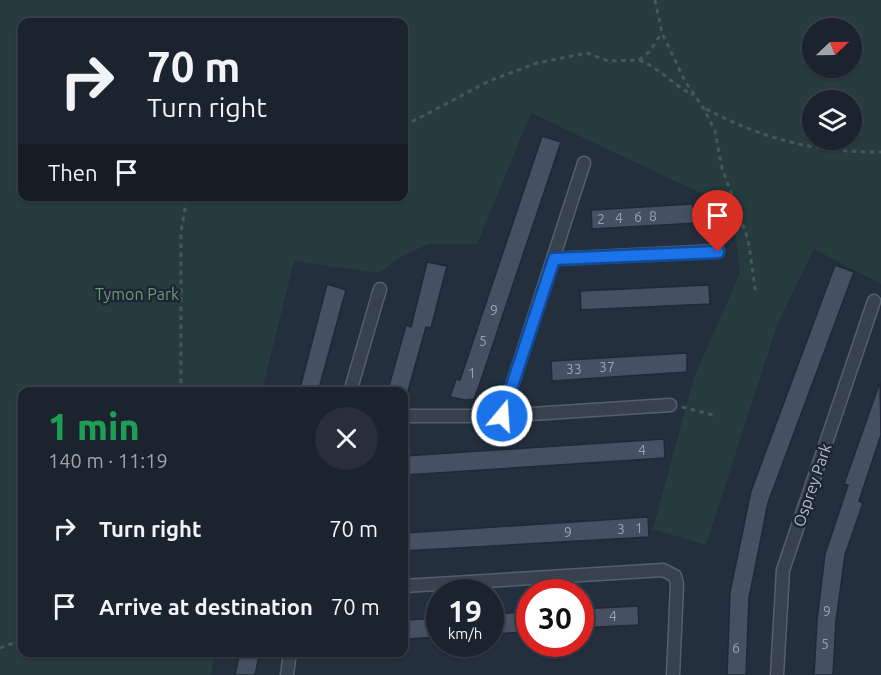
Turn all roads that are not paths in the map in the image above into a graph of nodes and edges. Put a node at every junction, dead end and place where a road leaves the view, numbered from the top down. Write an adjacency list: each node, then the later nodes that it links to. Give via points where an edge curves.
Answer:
1 (584, 163): 3 (street)
2 (718, 252): 3 (street)
3 (554, 259): 9 (street)
4 (380, 289): 6 (street)
5 (874, 301): 14 (street, Osprey Park, via 783,570)
6 (351, 387)
7 (676, 406): 9 (street)
8 (408, 416): 9 (street)
9 (502, 416)
10 (408, 586): 13 (street, via 663,570 675,576 677,584)
11 (289, 657): 12 (street)
12 (286, 675)
13 (673, 675)
14 (777, 675)

